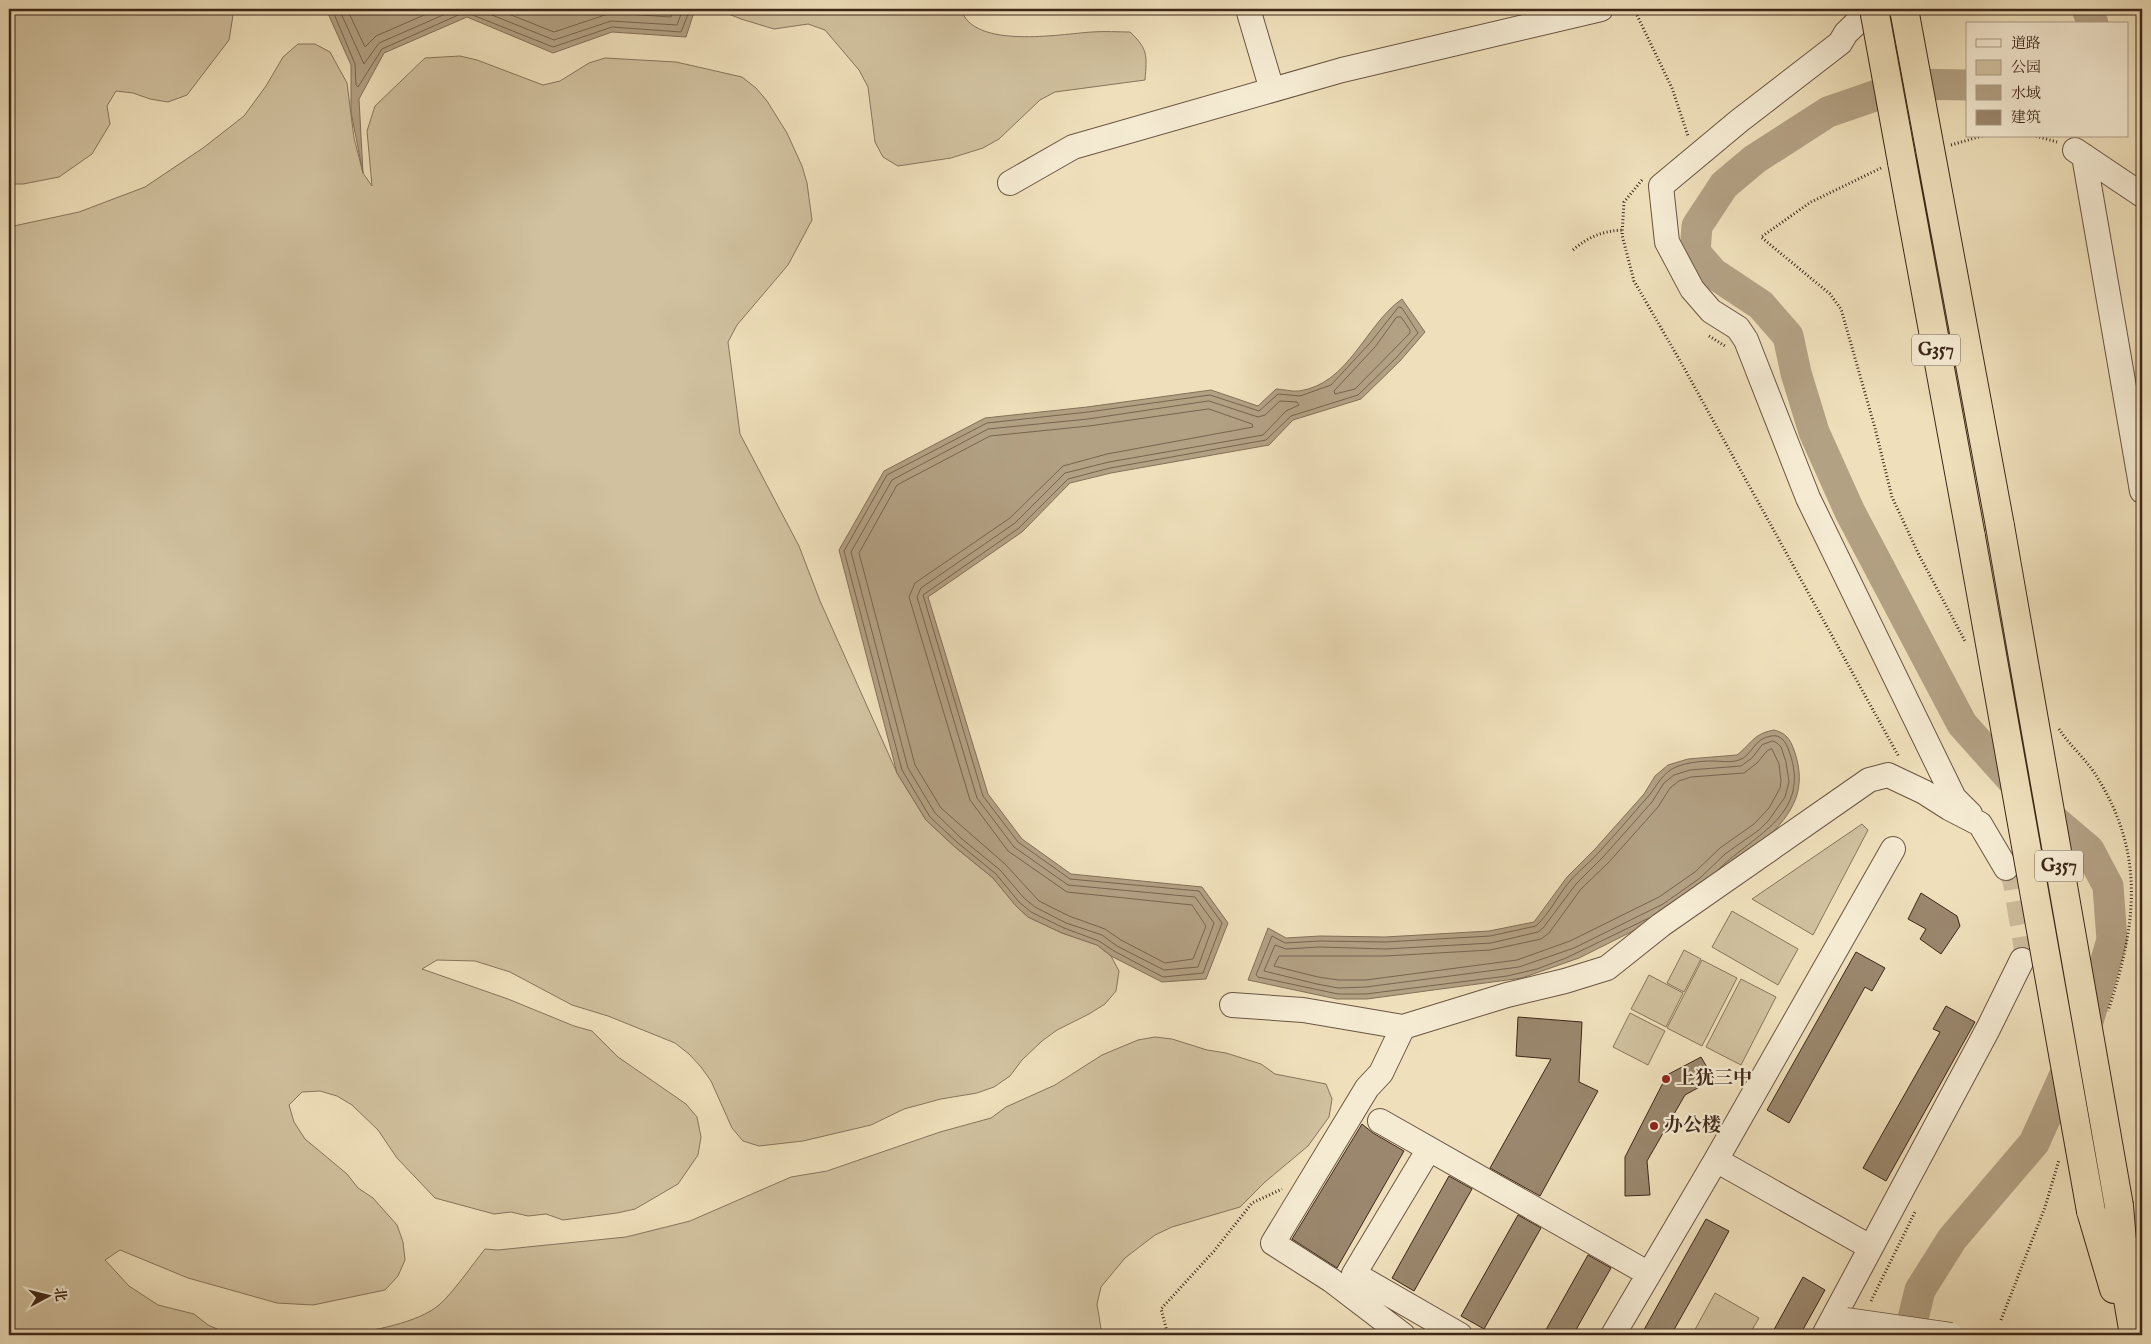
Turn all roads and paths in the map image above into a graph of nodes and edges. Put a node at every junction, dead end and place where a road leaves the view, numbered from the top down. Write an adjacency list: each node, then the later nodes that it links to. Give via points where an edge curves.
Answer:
1 (1248, 9): 9 (street)
2 (1601, 9): 9 (street, via 1342,70)
3 (1634, 9): 10 (path, via 1672,88)
4 (1850, 9): 8 (street)
5 (1874, 9): 13 (highway, G357, bridge)
6 (1881, 9): 8 (street, via 1868,12)
7 (1904, 9): 12 (highway, G357)
8 (1846, 33): 20 (street, via 1833,49 1661,186 1667,242 1692,289 1711,311 1738,328 1746,340 1813,507 1954,798)
9 (1272, 90): 14 (street, via 1073,147)
10 (1688, 136)
11 (1976, 138): 12 (path)
12 (1930, 152): 31 (highway, G357, bridge, via 2000,526 2119,1206)
13 (1894, 165): 17 (path, via 1811,202); 31 (highway, G357, bridge, via 1971,537 2091,1211)
14 (1010, 183)
15 (2142, 195): 19 (street, via 2079,153)
16 (1623, 230): 18 (path, via 1608,230 1586,239)
17 (1761, 237)
18 (1572, 250)
19 (2142, 491)
20 (1980, 824): 22 (street); 25 (street, via 1888,775 1869,780 1661,925 1607,968)
21 (1893, 849): 28 (street)
22 (2006, 868)
23 (2022, 960): 30 (street)
24 (1232, 1005): 25 (street, via 1303,1010)
25 (1403, 1028): 29 (street, via 1381,1073 1367,1088)
26 (1380, 1121): 27 (street)
27 (1429, 1149): 32 (street); 37 (street, via 1354,1274)
28 (1716, 1160): 30 (street); 32 (street)
29 (1315, 1175): 35 (path, via 1252,1203 1214,1251 1161,1308); 36 (street, via 1274,1243 1331,1280)
30 (1870, 1247): 34 (street)
31 (2123, 1252): 33 (highway, G357)
32 (1649, 1274): 38 (street)
33 (2126, 1323)
34 (1835, 1324): 39 (street, bridge)
35 (1168, 1335)
36 (1403, 1335)
37 (1460, 1335)
38 (1613, 1335)
39 (1951, 1335)

